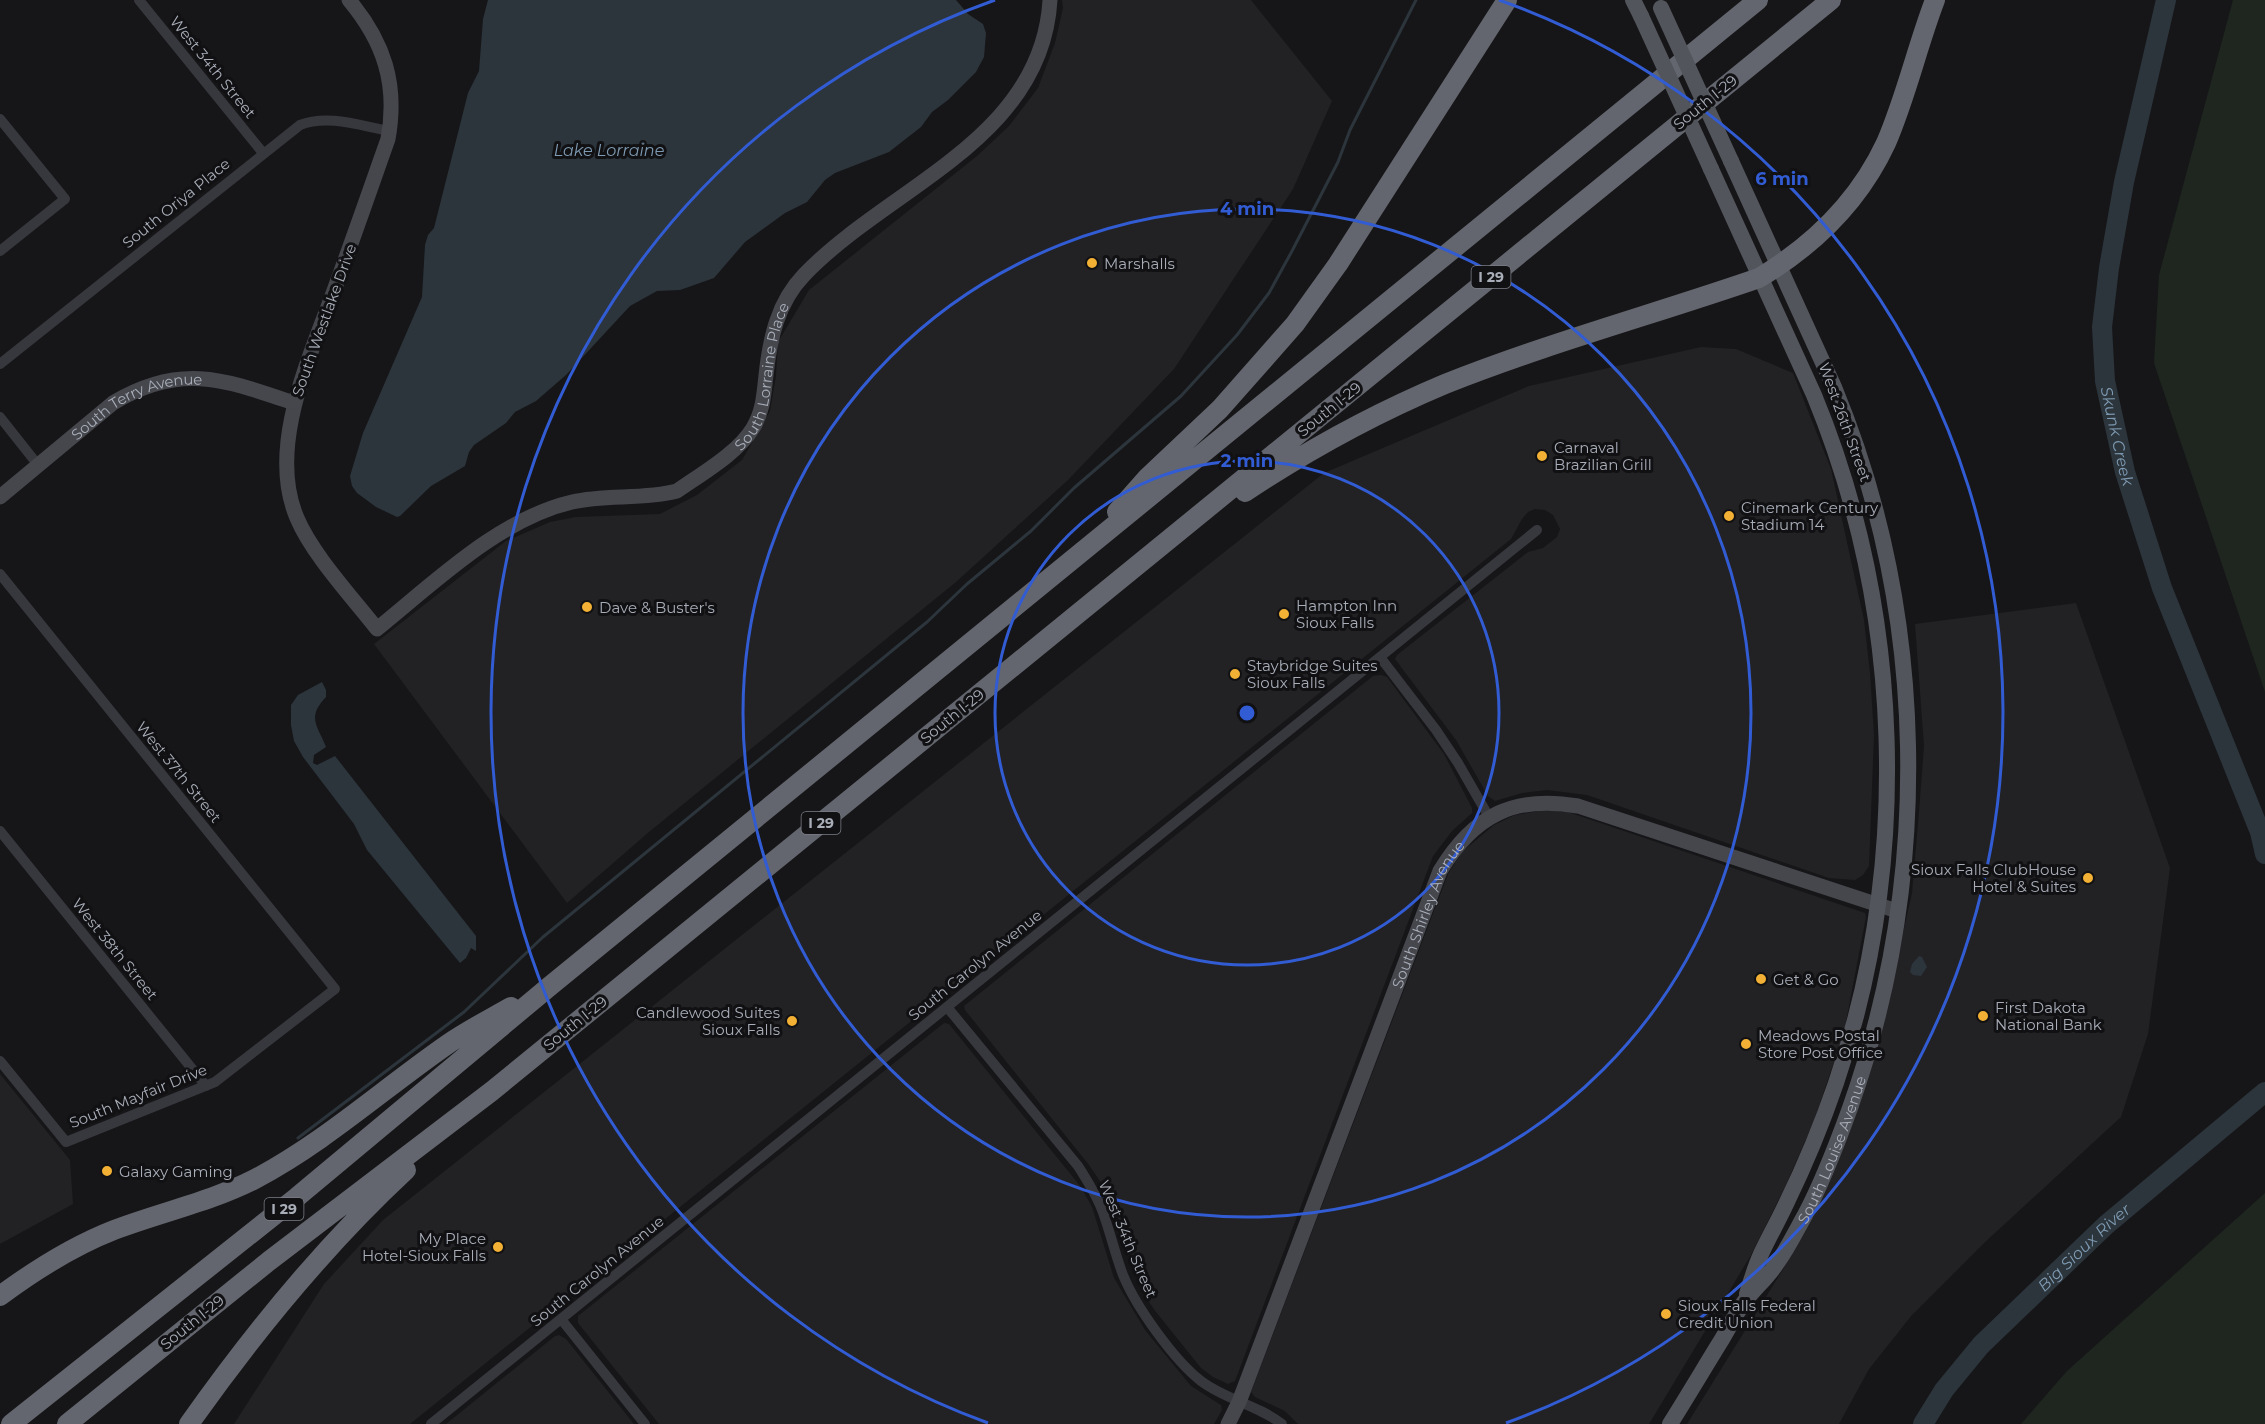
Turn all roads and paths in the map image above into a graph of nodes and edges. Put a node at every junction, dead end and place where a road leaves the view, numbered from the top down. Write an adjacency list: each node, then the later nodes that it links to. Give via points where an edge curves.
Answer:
1 (140, 0): 12 (street, West 34th Street)
2 (349, 0): 11 (street, South Westlake Drive, via 374,35 387,68 393,110)
3 (1050, 0): 25 (street, South Lorraine Place, via 1031,71 991,126 821,259 794,286 773,329 760,415 746,438 677,491 573,502 519,522 486,542)
4 (1507, 0): 22 (highway, via 1338,264 1295,324 1220,409 1135,490)
5 (1634, 0): 15 (main road, West 26th Street, bridge)
6 (1758, 0): 22 (highway, I 29)
7 (1831, 0): 23 (highway, South I-29 / I 29)
8 (1935, 0): 14 (highway, via 1886,143 1871,170 1834,220)
9 (1659, 4): 14 (main road, West 26th Street, bridge)
10 (0, 119): 13 (street, via 65,199)
11 (390, 131): 12 (street, South Oriya Place, via 313,120 290,131); 17 (street, South Westlake Drive)
12 (263, 153): 16 (street, South Oriya Place)
13 (0, 251)
14 (1779, 266): 15 (highway); 30 (main road, West 26th Street, via 1847,419 1868,482 1893,590 1904,671 1909,767)
15 (1760, 278): 23 (highway, via 1411,399 1295,460); 29 (main road, West 26th Street, via 1827,426 1847,488 1871,594 1882,673 1887,757)
16 (0, 364)
17 (294, 403): 19 (street, South Terry Avenue, via 230,382 204,378 172,380 113,403); 25 (street, South Westlake Drive, via 287,486 296,517 309,542)
18 (0, 417): 19 (street)
19 (38, 465): 20 (street, South Terry Avenue)
20 (0, 497)
21 (1537, 530): 26 (street, South Carolyn Avenue)
22 (1089, 547): 31 (highway, I 29)
23 (1151, 555): 36 (highway, South I-29 / I 29)
24 (0, 574): 32 (street, West 37th Street)
25 (377, 629)
26 (1380, 657): 27 (street, via 1436,730); 33 (street, South Carolyn Avenue)
27 (1489, 817): 29 (street, South Shirley Avenue, via 1524,804 1578,806); 40 (street, South Shirley Avenue, via 1451,853 1440,871)
28 (0, 831): 35 (street, West 38th Street)
29 (1878, 904): 30 (street, South Shirley Avenue); 38 (main road, South Louise Avenue, via 1857,1008 1836,1084 1798,1178 1760,1256)
30 (1898, 911): 38 (main road, South Louise Avenue, via 1872,1040 1841,1132 1806,1214 1777,1264)
31 (550, 986): 37 (highway, via 457,1038 336,1130 274,1168 230,1191 88,1242); 41 (highway, I 29, via 297,1197)
32 (335, 989): 35 (street, South Mayfair Drive)
33 (947, 1007): 39 (street, South Carolyn Avenue); 40 (street, West 34th Street, via 1078,1166 1102,1210 1122,1273 1150,1323 1190,1371)
34 (0, 1061): 35 (street, South Mayfair Drive, via 66,1142)
35 (206, 1086)
36 (492, 1091): 42 (highway, South I-29 / I 29, via 269,1261); 43 (highway, via 334,1240 279,1304)
37 (0, 1296)
38 (1744, 1302): 48 (main road, South Louise Avenue)
39 (561, 1319): 44 (street, South Carolyn Avenue); 45 (street)
40 (1239, 1402): 46 (street, South Shirley Avenue); 47 (street, West 34th Street)
41 (11, 1424)
42 (67, 1424)
43 (189, 1424)
44 (431, 1424)
45 (645, 1424)
46 (1228, 1424)
47 (1282, 1424)
48 (1670, 1424)

